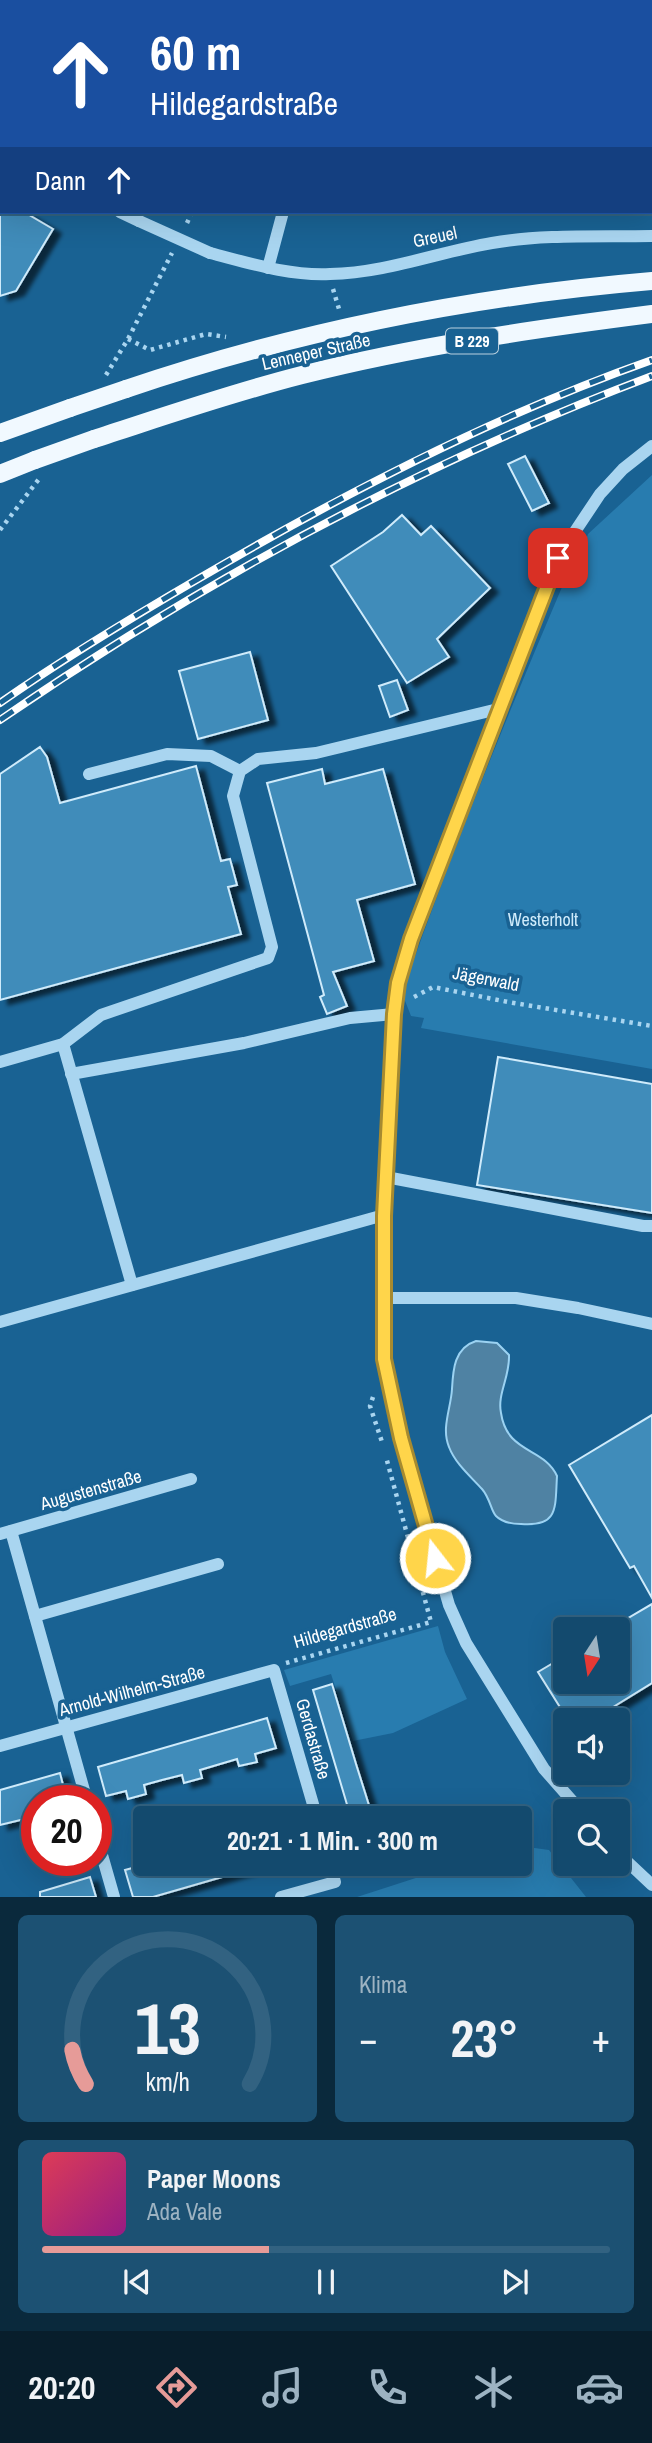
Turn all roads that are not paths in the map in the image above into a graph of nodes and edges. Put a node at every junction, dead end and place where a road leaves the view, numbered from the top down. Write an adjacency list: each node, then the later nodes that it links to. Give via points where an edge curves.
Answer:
1 (124, 214): 4 (street, Greuel, bridge, via 210,253)
2 (283, 214): 4 (street)
3 (652, 236): 4 (street, Greuel, via 492,243 352,273)
4 (268, 268)
5 (652, 281): 7 (main road, Lenneper Straße / B 229, bridge, via 523,294 377,320 226,357)
6 (652, 314): 9 (main road, Lenneper Straße / B 229, bridge, via 538,329 305,374 202,403)
7 (0, 433)
8 (652, 446): 10 (street, via 600,494 558,558)
9 (0, 474)
10 (498, 709): 11 (street, via 316,753 258,758); 13 (street, via 411,939)
11 (240, 771): 12 (street, via 211,756 167,754); 14 (street, via 233,796 272,947 268,958 101,1015)
12 (89, 774)
13 (395, 1010): 16 (street, via 244,1044); 17 (street)
14 (63, 1044): 15 (street); 16 (street)
15 (0, 1062)
16 (71, 1074): 20 (street)
17 (386, 1177): 18 (street); 19 (street)
18 (384, 1216): 20 (street); 21 (street)
19 (652, 1226)
20 (132, 1285): 22 (street)
21 (384, 1298): 23 (street, via 516,1298); 32 (street, via 384,1359 401,1438 449,1605 466,1643 544,1769)
22 (0, 1322)
23 (652, 1324)
24 (191, 1479): 25 (street, Augustenstraße)
25 (5, 1533): 27 (street)
26 (218, 1564): 27 (street)
27 (36, 1616): 29 (street)
28 (274, 1670): 29 (street, Arnold-Wilhelm-Straße); 33 (street, Gerdastraße)
29 (66, 1727): 30 (street, Arnold-Wilhelm-Straße); 31 (street)
30 (0, 1746)
31 (82, 1785)
32 (570, 1799)
33 (314, 1806)
34 (630, 1864): 37 (street)
35 (108, 1876): 38 (street)
36 (333, 1876): 39 (street, via 335,1882)
37 (652, 1885)
38 (114, 1897)
39 (281, 1897)

